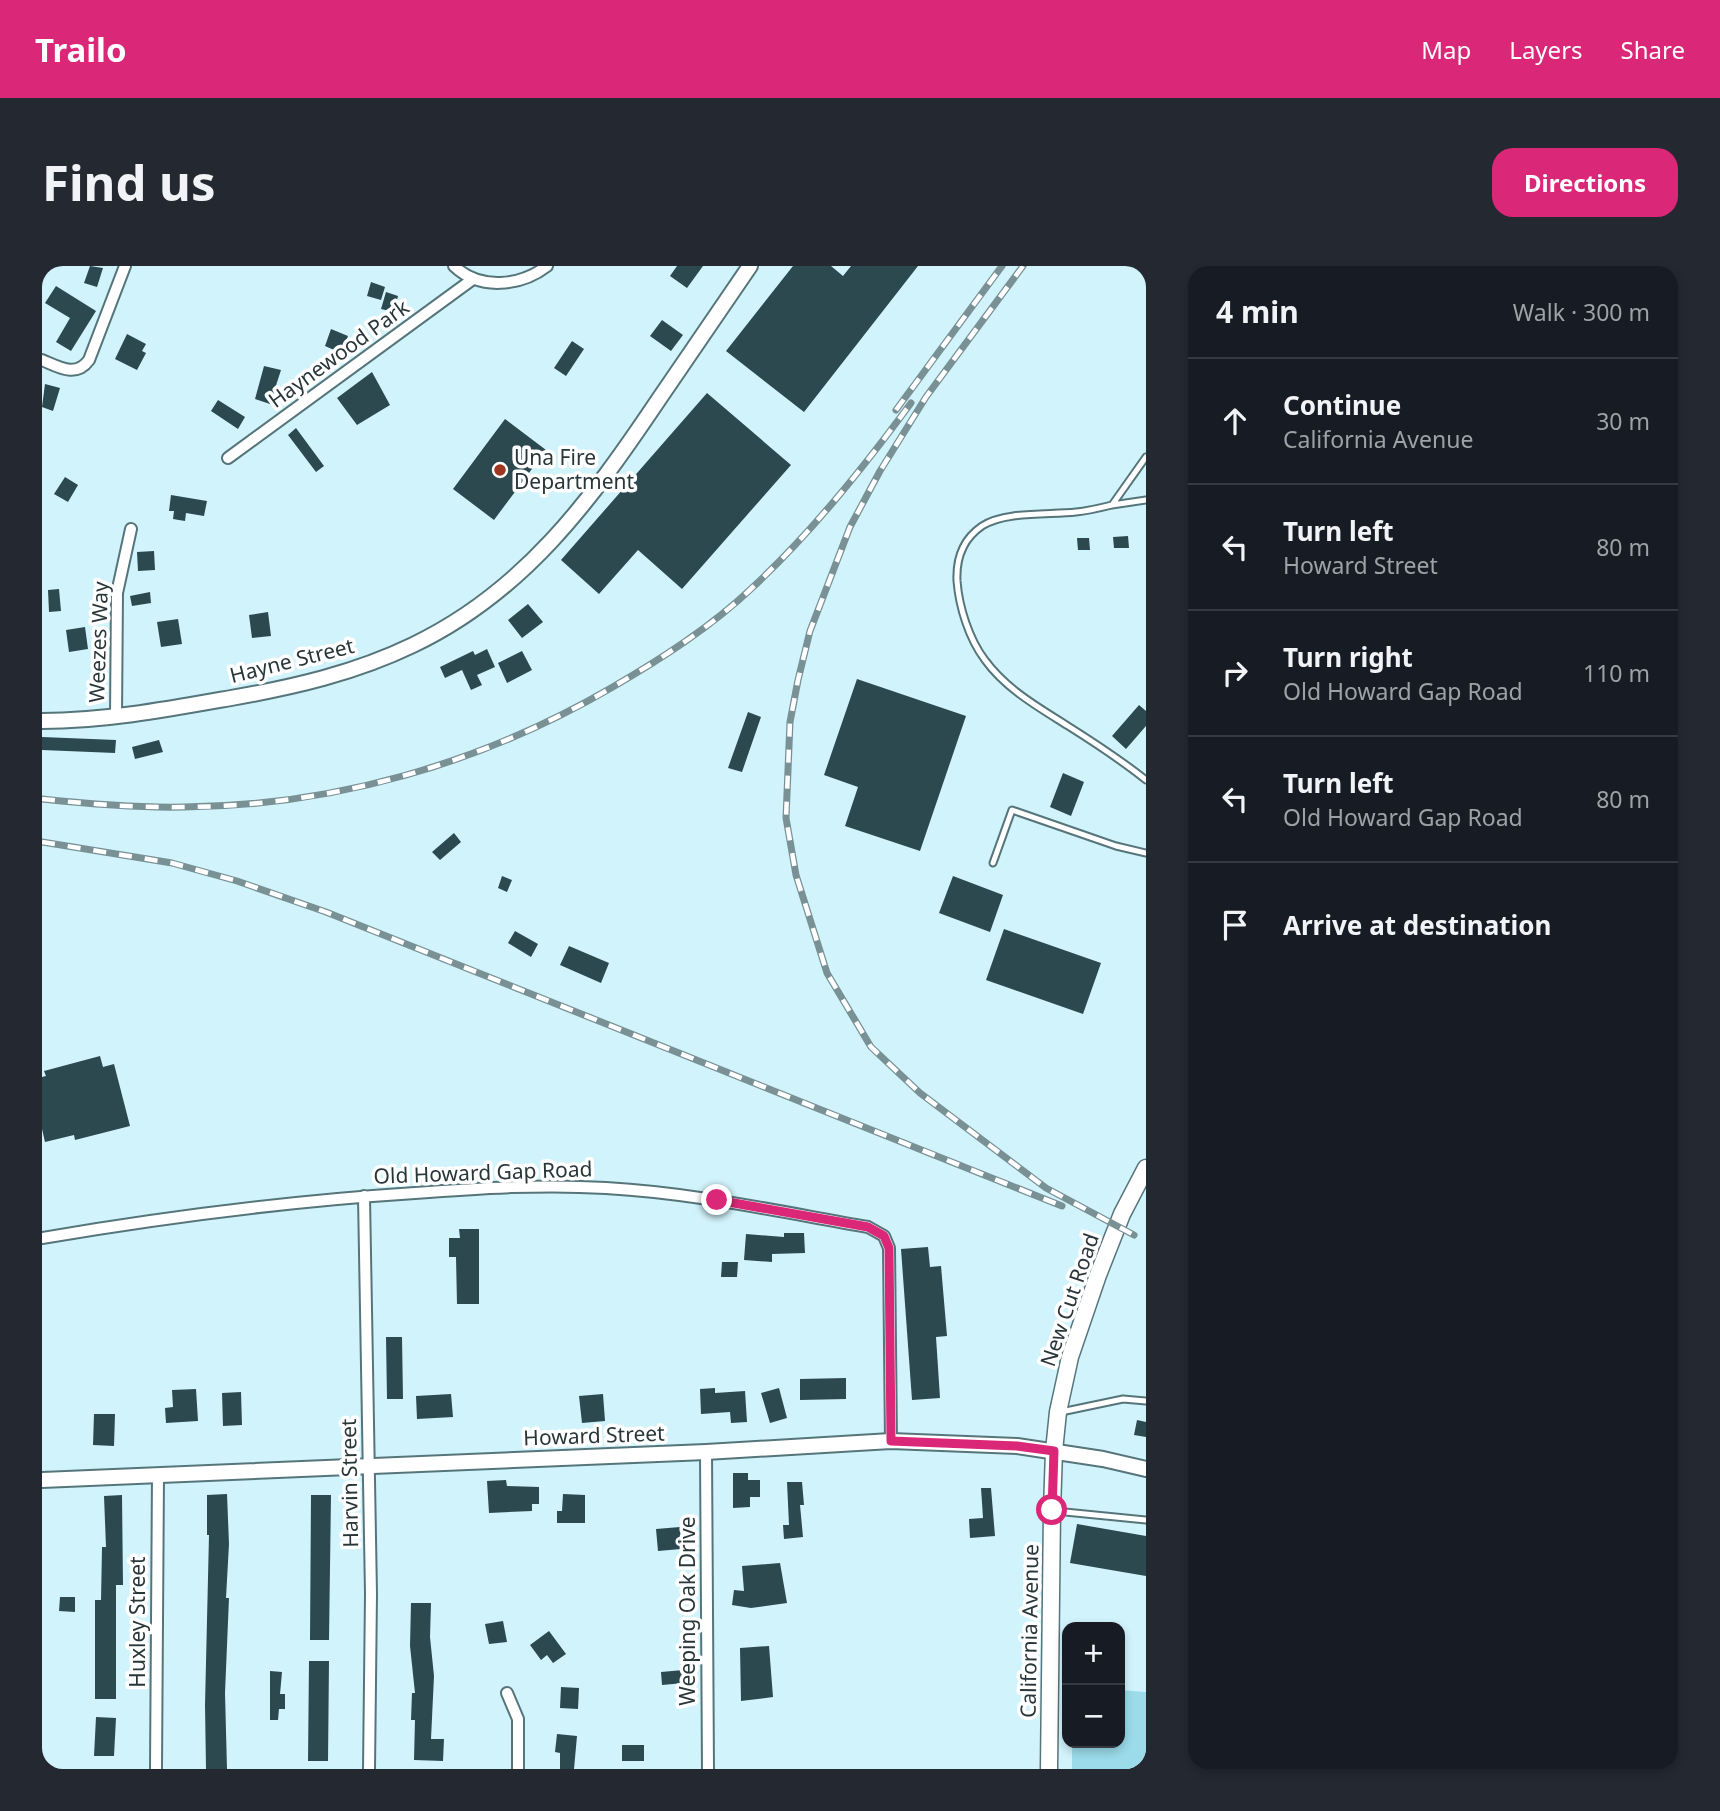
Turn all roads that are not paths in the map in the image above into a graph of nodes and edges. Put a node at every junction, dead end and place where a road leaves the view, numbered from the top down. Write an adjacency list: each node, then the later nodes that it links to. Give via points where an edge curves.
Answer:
1 (125, 266): 6 (street, via 84,367 66,370)
2 (454, 266): 5 (street)
3 (547, 266): 5 (street, via 521,281)
4 (750, 266): 12 (street, Hayne Street, via 579,512 519,573 470,611 413,645 323,680)
5 (473, 279): 8 (street, Haynewood Park)
6 (42, 360)
7 (1146, 457): 10 (lane)
8 (228, 458)
9 (1146, 500): 10 (lane)
10 (1112, 505): 14 (lane, via 1012,516 984,524 963,547 957,566 958,590 972,639 1000,677)
11 (131, 528): 12 (street, Weezes Way, via 117,593)
12 (116, 716): 13 (street, Hayne Street)
13 (42, 721)
14 (1146, 780)
15 (1146, 853): 16 (lane, via 1012,810)
16 (993, 863)
17 (1146, 1168): 21 (main road, New Cut Road, via 1098,1275 1070,1357)
18 (364, 1196): 19 (street, Old Howard Gap Road, via 198,1214); 22 (street, Old Howard Gap Road, via 606,1188 717,1200 874,1229 884,1236 889,1248); 25 (street, Harvin Street)
19 (42, 1238)
20 (1146, 1401): 21 (lane, via 1123,1399)
21 (1058, 1412): 23 (main road, New Cut Road)
22 (891, 1441): 23 (street, Howard Street); 24 (street, Howard Street)
23 (1054, 1451): 26 (street, Howard Street); 29 (main road, California Avenue)
24 (706, 1452): 25 (street, Howard Street); 35 (street, Weeping Oak Drive)
25 (369, 1466): 27 (street, Howard Street); 33 (street, Harvin Street)
26 (1146, 1469)
27 (158, 1475): 28 (street, Howard Street); 32 (street, Huxley Street)
28 (42, 1480)
29 (1052, 1510): 30 (lane); 36 (main road, California Avenue)
30 (1146, 1520)
31 (507, 1693): 34 (street, via 518,1719)
32 (156, 1769)
33 (369, 1769)
34 (518, 1769)
35 (708, 1769)
36 (1049, 1769)

